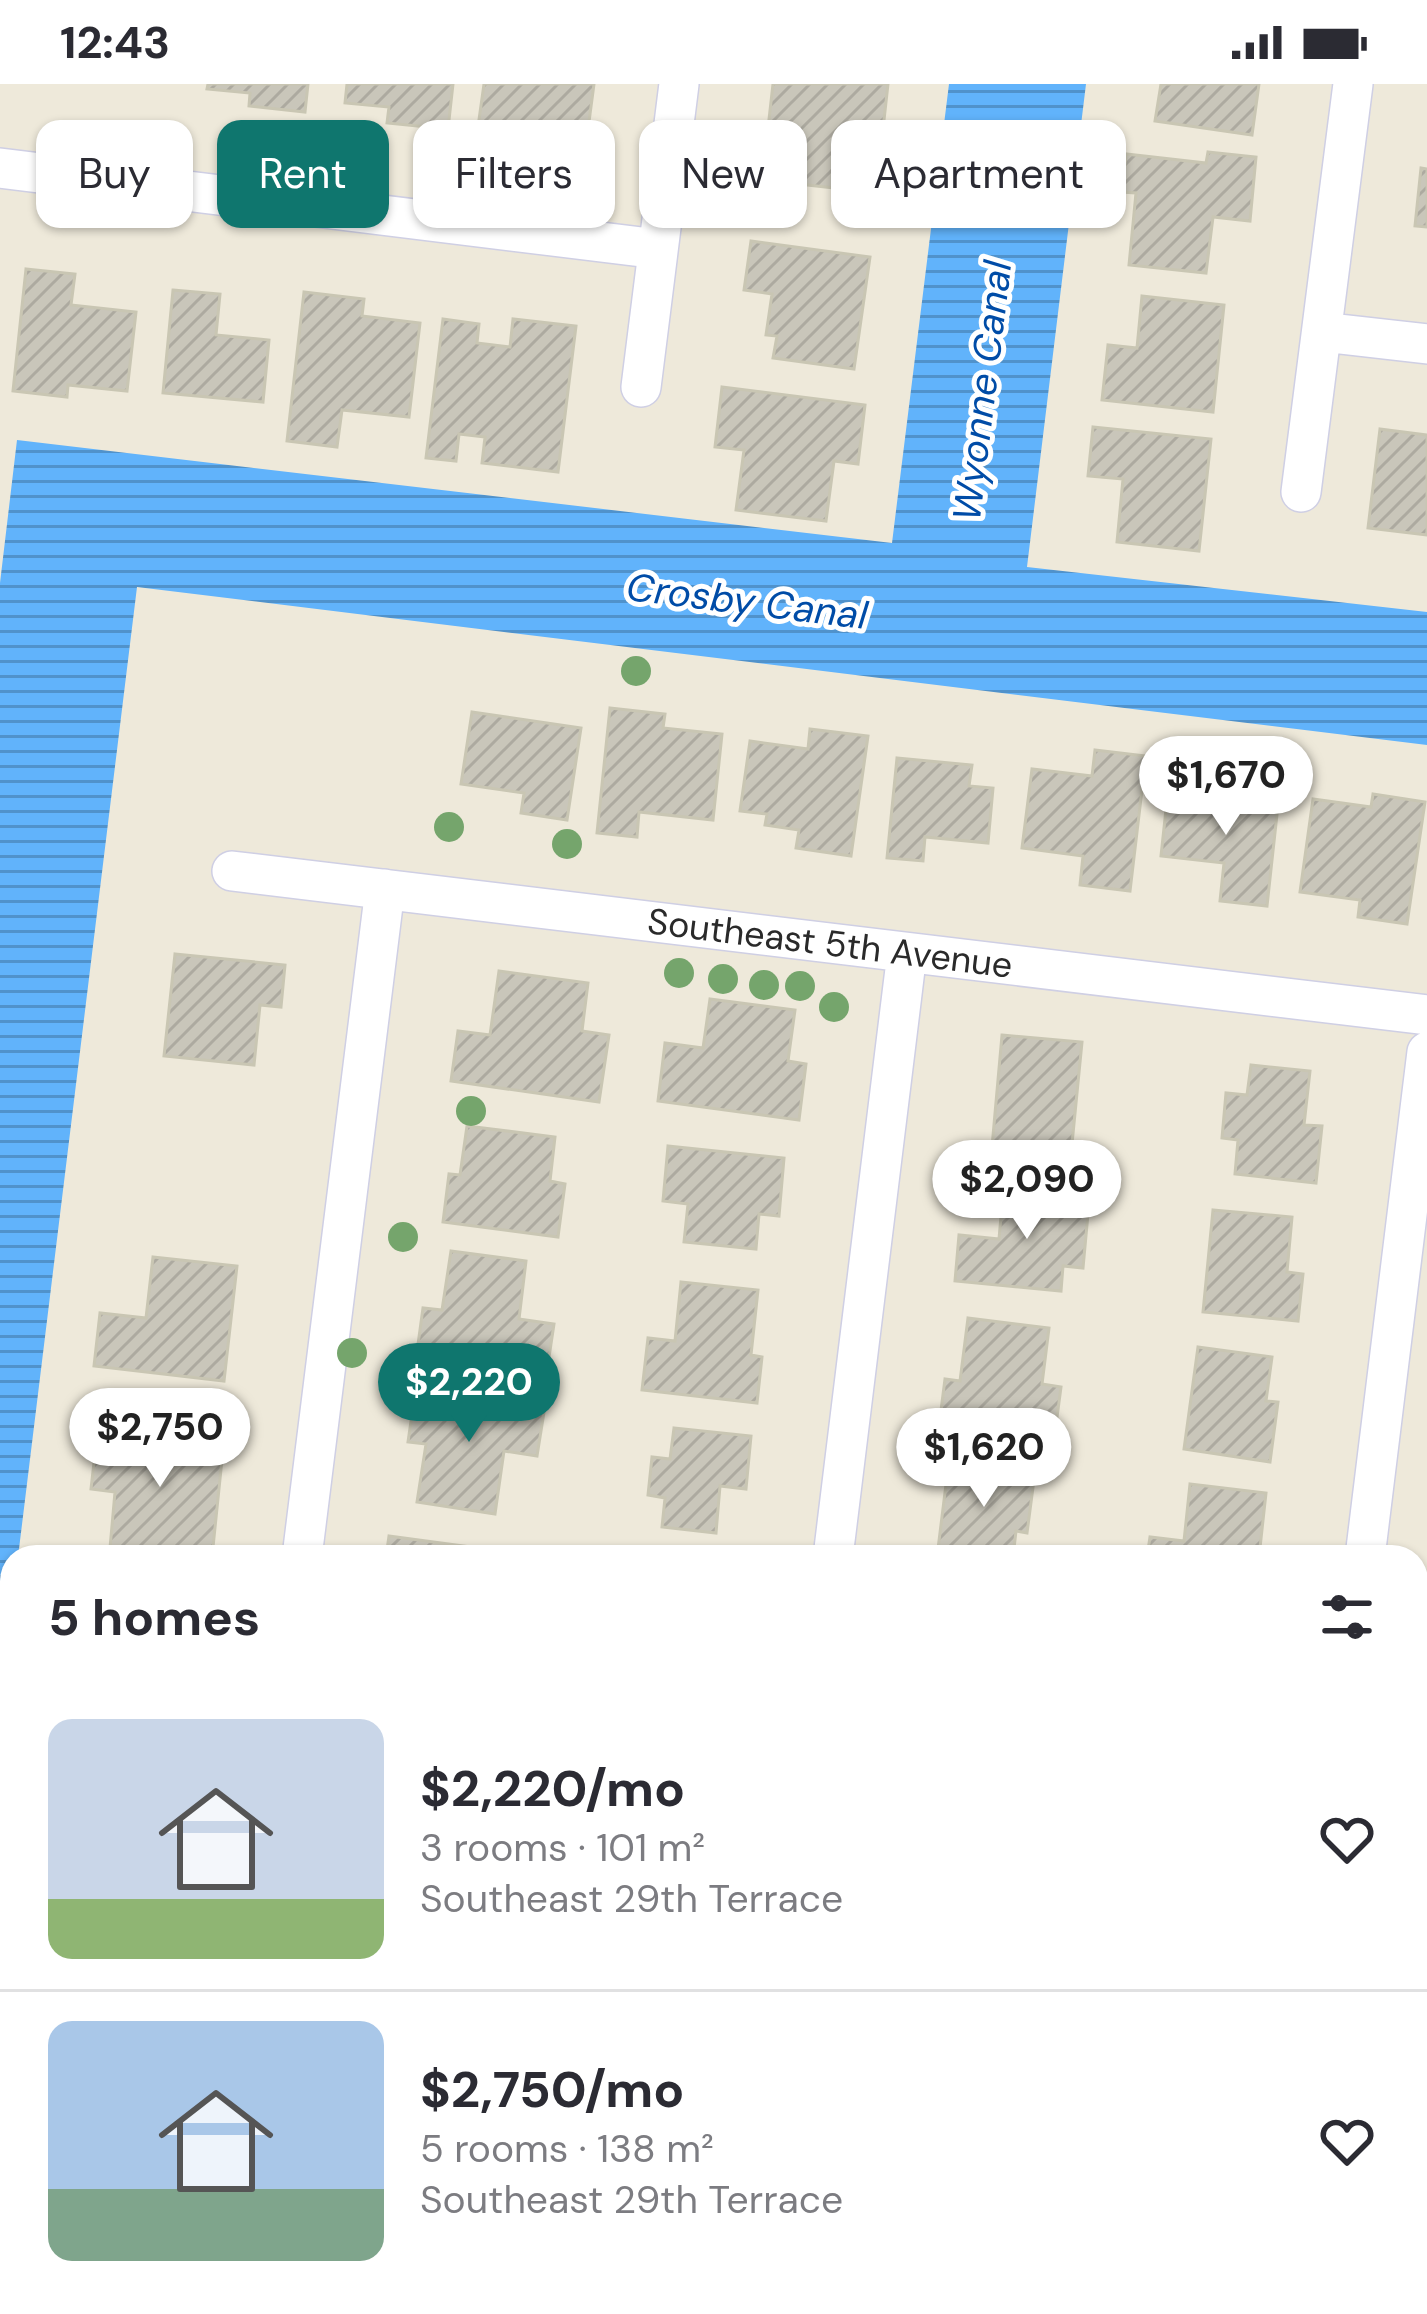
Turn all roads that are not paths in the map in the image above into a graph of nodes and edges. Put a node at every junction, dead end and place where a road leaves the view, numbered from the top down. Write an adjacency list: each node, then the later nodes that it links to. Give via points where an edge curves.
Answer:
1 (679, 84): 4 (street)
2 (1353, 84): 5 (street)
3 (0, 168): 4 (street)
4 (658, 249): 7 (street)
5 (1322, 332): 6 (street); 8 (street)
6 (1427, 344)
7 (641, 387)
8 (1301, 492)
9 (232, 871): 10 (street, Southeast 5th Avenue)
10 (385, 890): 11 (street, Southeast 5th Avenue); 14 (street)
11 (908, 953): 12 (street, Southeast 5th Avenue); 15 (street)
12 (1427, 1015)
13 (1427, 1052): 16 (street)
14 (303, 1545)
15 (834, 1545)
16 (1366, 1545)

